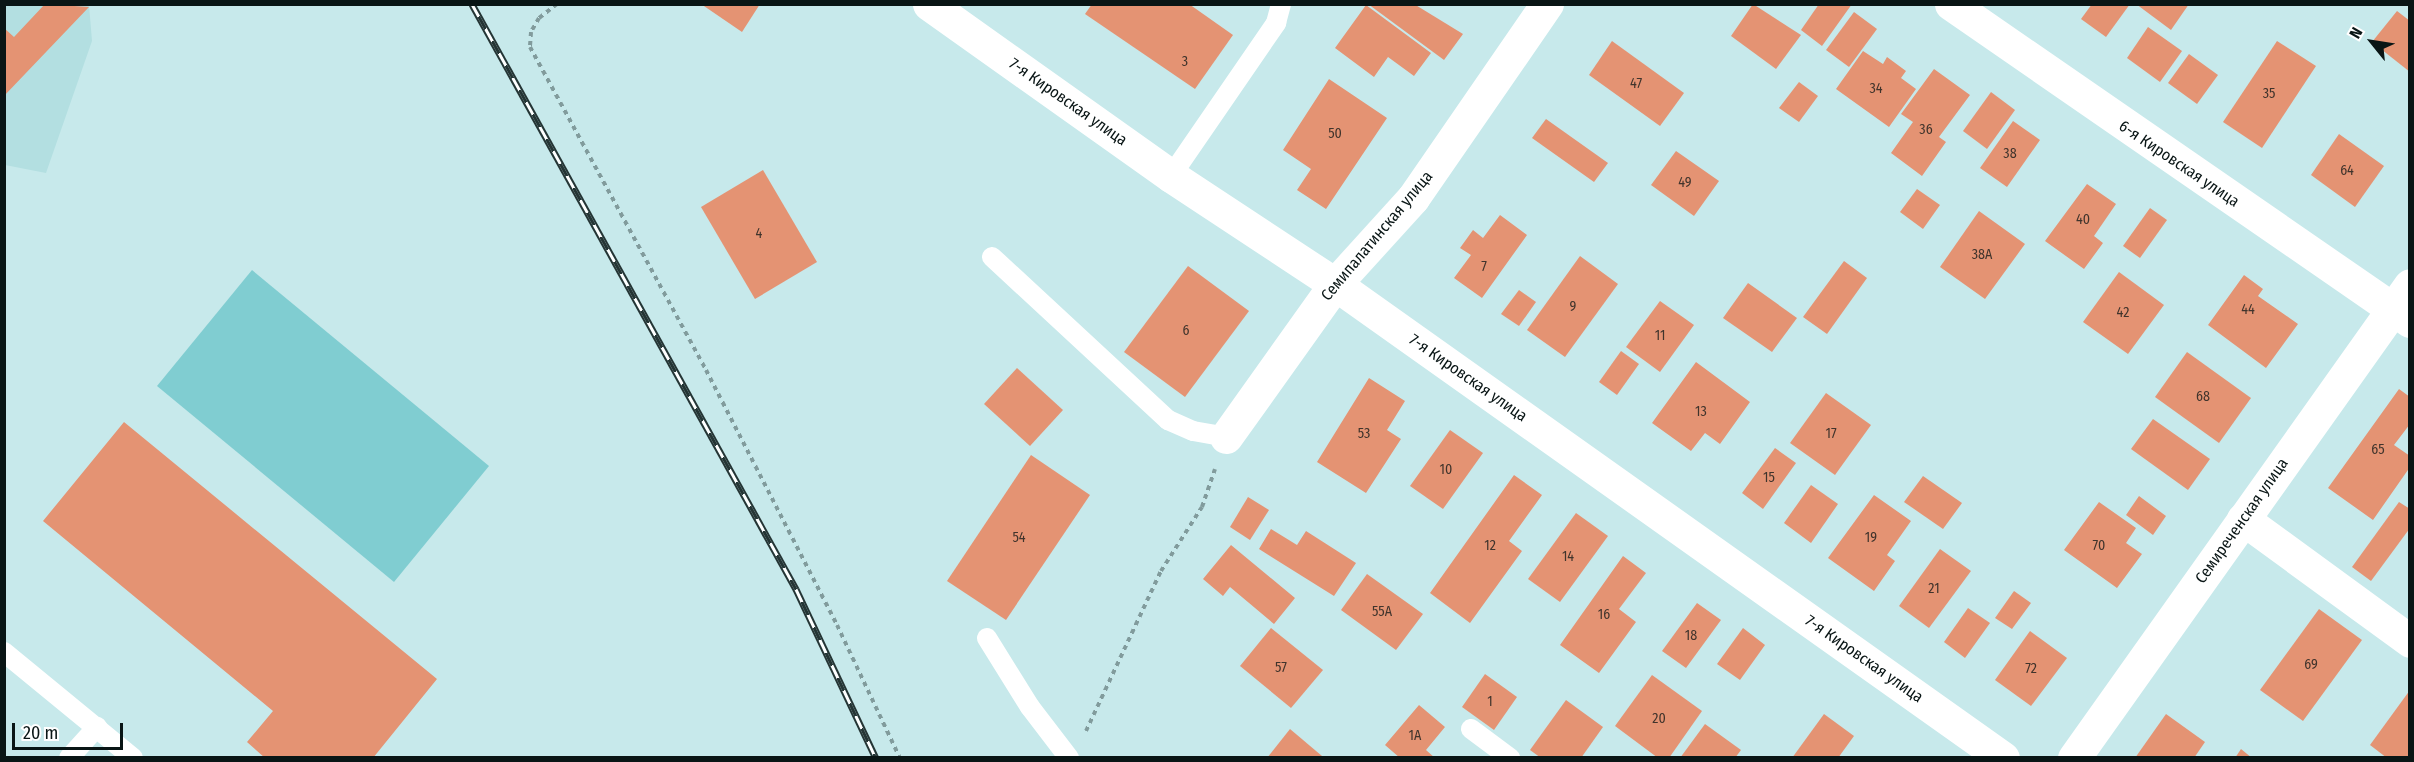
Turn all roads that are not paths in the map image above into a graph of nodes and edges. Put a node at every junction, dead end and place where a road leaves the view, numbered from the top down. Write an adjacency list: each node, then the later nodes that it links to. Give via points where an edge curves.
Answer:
1 (929, 4): 5 (street, 7-я Кировская улица)
2 (1281, 4): 5 (lane, via 1276,23)
3 (1547, 4): 7 (street, Семипалатинская улица, via 1413,198)
4 (1951, 4): 8 (street, 6-я Кировская улица)
5 (1171, 176): 7 (street, 7-я Кировская улица)
6 (992, 257): 9 (lane, via 1168,420 1193,431)
7 (1335, 284): 9 (street, Семипалатинская улица); 20 (street, 7-я Кировская улица)
8 (2404, 305): 10 (street, Семиреченская улица)
9 (1226, 437)
10 (2243, 519): 12 (street); 21 (street, Семиреченская улица)
11 (987, 638): 18 (lane, via 1030,708)
12 (2409, 641)
13 (4, 652): 14 (lane)
14 (98, 727): 16 (lane); 17 (lane)
15 (1471, 729): 19 (lane)
16 (69, 758)
17 (133, 758)
18 (1069, 758)
19 (1510, 758)
20 (2002, 758)
21 (2074, 758)

